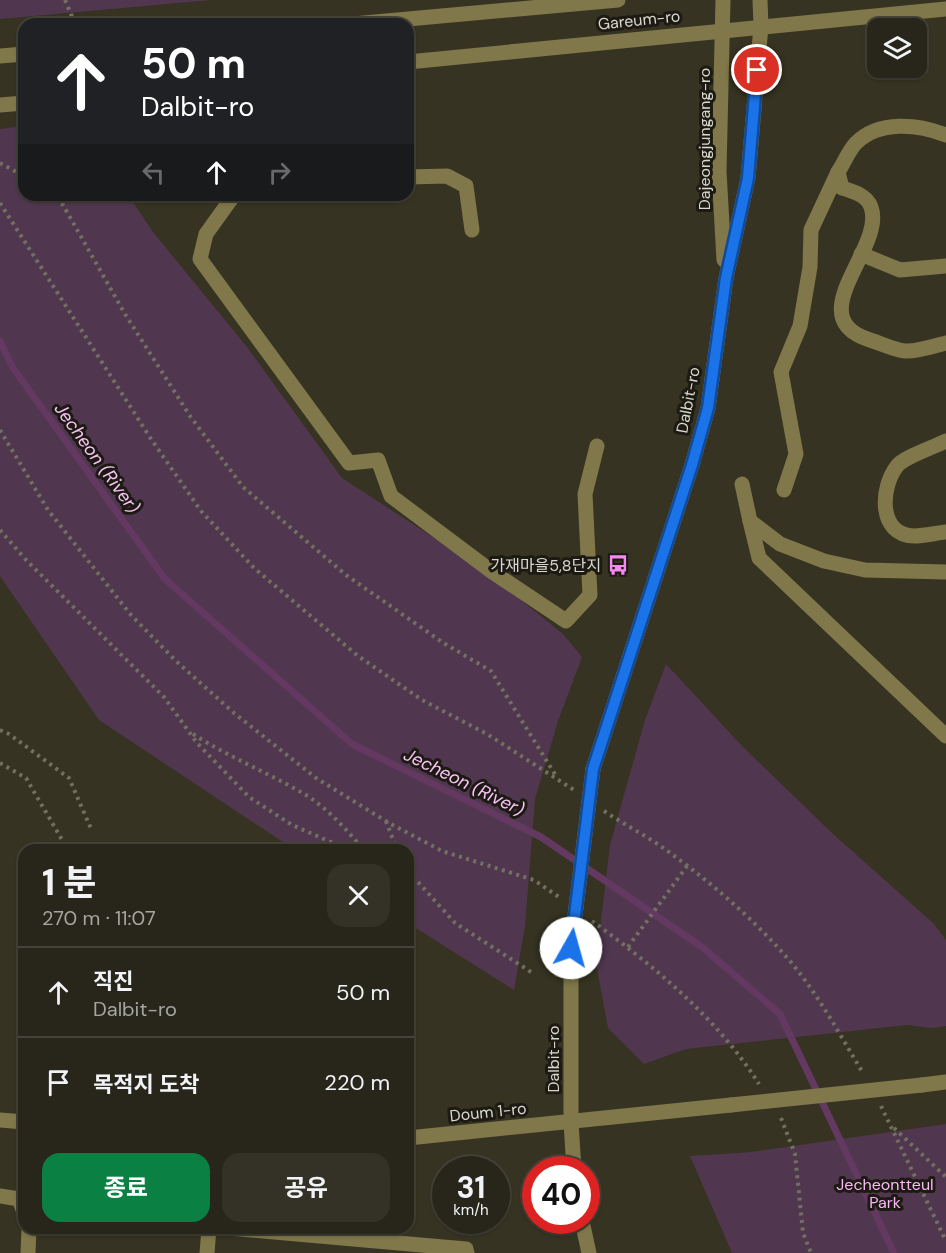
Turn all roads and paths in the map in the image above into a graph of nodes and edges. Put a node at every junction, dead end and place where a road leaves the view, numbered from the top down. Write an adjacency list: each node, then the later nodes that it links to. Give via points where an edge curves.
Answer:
1 (65, 0): 6 (path)
2 (618, 0): 7 (street, Gareum-ro)
3 (723, 0): 9 (street, Dajeongjungang-ro)
4 (760, 0): 8 (street)
5 (946, 9): 8 (street, Gareum-ro)
6 (72, 18)
7 (414, 18)
8 (761, 26): 9 (street, Gareum-ro); 24 (street, Dalbit-ro, via 748,178)
9 (723, 30): 12 (street, Gareum-ro); 24 (street, Dajeongjungang-ro, via 719,171)
10 (18, 54): 11 (street)
11 (0, 56)
12 (414, 61)
13 (946, 135): 15 (street, via 906,126 877,128 855,143)
14 (0, 163): 16 (path)
15 (838, 172): 22 (street, via 842,188 860,194 871,206 873,221); 30 (street, via 812,230 800,326 781,372 796,454)
16 (18, 173)
17 (414, 177): 21 (street, via 447,176 466,186)
18 (57, 201): 39 (path, via 184,407 243,487 346,575 491,671)
19 (230, 201): 28 (street, via 206,234 200,259 349,463 378,460 391,496 566,621 590,595 585,494)
20 (0, 203): 39 (path, via 201,511 254,568 358,656 404,688)
21 (472, 230)
22 (861, 254): 23 (street, via 900,270); 25 (street, via 842,297 842,316 854,335 905,351)
23 (946, 266)
24 (726, 278): 61 (street, Dalbit-ro, bridge, via 708,408 593,769 571,948)
25 (946, 343)
26 (0, 430): 42 (path, via 54,519 131,615 176,661 315,778)
27 (946, 441): 33 (street, via 898,464 884,497 887,518 896,530 912,536)
28 (597, 446)
29 (742, 484): 31 (street)
30 (784, 490)
31 (750, 521): 34 (street, via 780,544 824,561 867,570); 35 (street, via 759,558)
32 (0, 530): 37 (path, via 164,697)
33 (946, 531)
34 (946, 572)
35 (943, 727)
36 (0, 730): 43 (path, via 69,778)
37 (190, 732): 45 (path, via 249,797 292,825); 46 (path, via 228,756 301,792 344,826)
38 (0, 763): 44 (path, via 26,778)
39 (558, 778): 40 (path)
40 (576, 791)
41 (603, 810): 48 (path)
42 (386, 821): 47 (path); 50 (path, via 442,850 534,880)
43 (92, 831)
44 (64, 844)
45 (335, 844)
46 (359, 844)
47 (395, 844)
48 (687, 866): 52 (path); 54 (path, via 783,953 817,997)
49 (414, 879): 53 (path, via 455,923)
50 (562, 900)
51 (590, 920): 52 (path)
52 (628, 947): 56 (path, via 685,996)
53 (531, 972)
54 (866, 1077)
55 (946, 1082): 61 (street, Doum 1-ro, bridge)
56 (762, 1088)
57 (876, 1096): 62 (path)
58 (774, 1108): 77 (path, via 795,1154 803,1233)
59 (0, 1120): 60 (street)
60 (18, 1122)
61 (571, 1122): 63 (street, Doum 1-ro); 64 (street, Dalbit-ro)
62 (891, 1126): 65 (path); 72 (path)
63 (414, 1137)
64 (573, 1156)
65 (946, 1177)
66 (0, 1196): 67 (street)
67 (18, 1199)
68 (29, 1234): 73 (street)
69 (209, 1234): 74 (street)
70 (297, 1234): 75 (street, via 466,1249)
71 (585, 1234): 76 (street)
72 (946, 1241)
73 (28, 1253)
74 (207, 1253)
75 (467, 1253)
76 (589, 1253)
77 (811, 1253)

